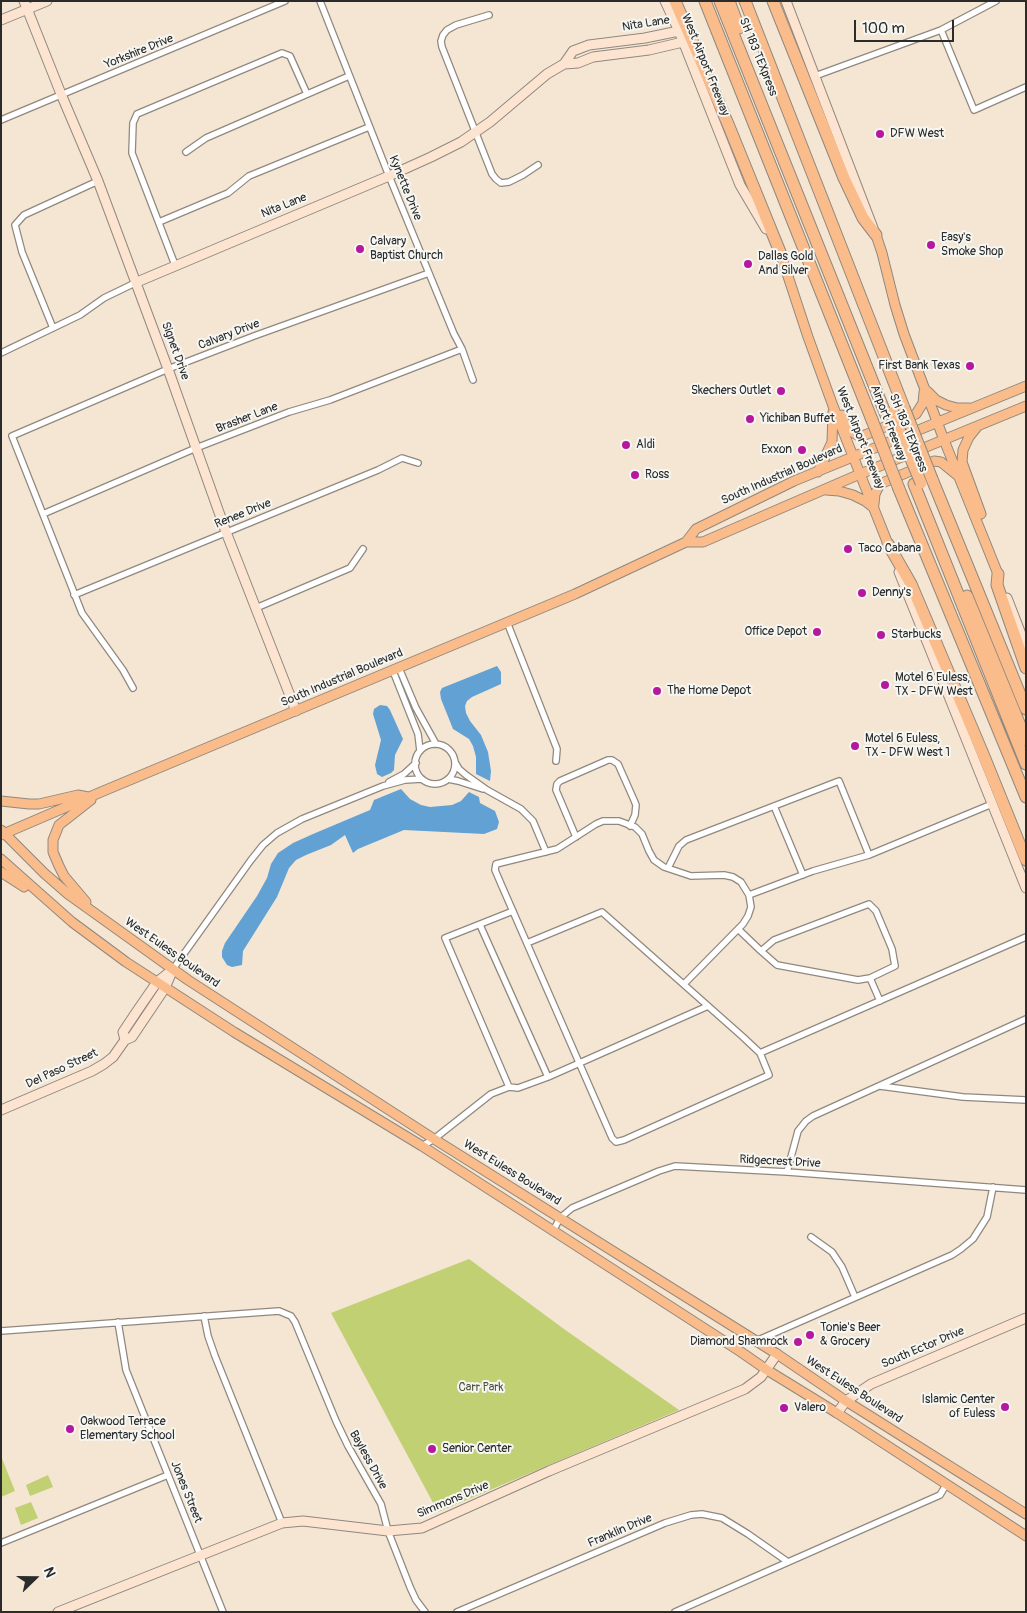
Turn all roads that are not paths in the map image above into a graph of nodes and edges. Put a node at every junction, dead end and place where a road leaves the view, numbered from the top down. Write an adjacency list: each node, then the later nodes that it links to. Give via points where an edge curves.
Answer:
1 (47, 1): 15 (street)
2 (285, 1): 26 (street, Yorkshire Drive)
3 (320, 1): 23 (street, Kynette Drive)
4 (665, 1): 20 (street, West Airport Freeway)
5 (675, 1): 29 (highway)
6 (681, 1): 29 (highway)
7 (705, 1): 94 (highway, Airport Freeway, bridge, via 899,489)
8 (720, 1): 52 (highway, SH 183 TEXpress)
9 (729, 1): 52 (highway, SH 183 TEXpress)
10 (745, 1): 62 (highway, Airport Freeway, bridge, via 904,408)
11 (773, 1): 37 (highway, via 837,162 863,218)
12 (786, 1): 24 (street)
13 (979, 1): 16 (street)
14 (996, 1): 16 (street)
15 (26, 5): 18 (street); 26 (street, Signet Drive)
16 (982, 10): 19 (street)
17 (489, 15): 31 (street, via 456,25 447,30 441,41)
18 (1, 20)
19 (941, 30): 24 (street); 25 (street, via 974,110)
20 (679, 31): 21 (street, West Airport Freeway); 22 (street, Nita Lane, via 589,45 573,51)
21 (684, 42): 22 (street, Nita Lane); 38 (street, West Airport Freeway, via 740,185)
22 (564, 64): 31 (street, Nita Lane)
23 (349, 76): 27 (street); 30 (street, Kynette Drive)
24 (816, 76): 37 (street)
25 (1026, 87)
26 (61, 94): 28 (street, Yorkshire Drive); 35 (street, Signet Drive)
27 (307, 94): 32 (street, via 206,138); 36 (street, via 290,56 282,54 137,114 133,122 132,153)
28 (1, 120)
29 (728, 124): 38 (highway)
30 (370, 127): 34 (street, Kynette Drive); 36 (street, via 249,176 228,193)
31 (476, 132): 33 (street, via 492,174 501,183 509,182); 34 (street, Nita Lane, via 431,158)
32 (186, 152)
33 (538, 165)
34 (389, 176): 39 (street, Nita Lane); 40 (street, Kynette Drive)
35 (98, 181): 41 (street, Signet Drive); 42 (street, via 24,214 15,224 22,252)
36 (159, 222): 39 (street)
37 (876, 235): 48 (main road, via 895,305)
38 (780, 252): 49 (main road, West Airport Freeway)
39 (175, 265): 41 (street, Nita Lane)
40 (429, 273): 43 (street, Kynette Drive); 45 (street, Calvary Drive)
41 (137, 282): 42 (street, Nita Lane); 45 (street, Signet Drive)
42 (53, 328): 44 (street, Nita Lane)
43 (462, 349): 46 (street, Kynette Drive); 56 (street, Brasher Lane)
44 (1, 353)
45 (168, 369): 56 (street, Signet Drive); 65 (street, Calvary Drive, via 12,436)
46 (473, 380)
47 (1026, 386): 51 (main road, South Industrial Boulevard)
48 (924, 390): 49 (main road, via 923,403 916,414 859,436 845,423 840,408); 51 (main road, via 946,405); 53 (main road)
49 (831, 402): 57 (main road, West Airport Freeway); 59 (main road, via 832,442)
50 (1026, 406): 54 (main road, South Industrial Boulevard)
51 (972, 409): 53 (main road, South Industrial Boulevard)
52 (889, 414): 62 (highway, SH 183 TEXpress, bridge)
53 (937, 423): 55 (main road); 57 (main road, South Industrial Boulevard)
54 (978, 426): 55 (main road, South Industrial Boulevard); 66 (main road, via 963,450 962,462 981,514)
55 (944, 440): 60 (main road, South Industrial Boulevard); 61 (main road)
56 (196, 448): 65 (street, Brasher Lane); 67 (street, Signet Drive)
57 (853, 456): 59 (main road, South Industrial Boulevard); 60 (main road, West Airport Freeway)
58 (418, 463): 67 (street, Renee Drive, via 402,458)
59 (818, 472): 68 (main road, South Industrial Boulevard, via 696,529)
60 (860, 474): 63 (main road, South Industrial Boulevard); 64 (main road, West Airport Freeway)
61 (959, 476): 64 (main road, via 941,462 934,461 880,484); 66 (main road)
62 (923, 482): 79 (highway, Airport Freeway); 81 (highway, SH 183 TEXpress); 87 (highway, SH 183 TEXpress)
63 (824, 490): 64 (main road, via 853,495); 68 (main road, South Industrial Boulevard, via 703,542)
64 (874, 508): 69 (main road, West Airport Freeway)
65 (43, 514): 72 (street)
66 (981, 529): 71 (main road)
67 (226, 532): 72 (street, Renee Drive); 73 (street, Signet Drive)
68 (686, 542): 74 (main road, South Industrial Boulevard)
69 (888, 544): 96 (street, West Airport Freeway); 104 (highway, via 911,584)
70 (362, 549): 73 (street, via 350,568)
71 (998, 574): 75 (street); 76 (highway, via 997,585)
72 (74, 595): 78 (street, via 82,613)
73 (256, 608): 80 (street, Signet Drive)
74 (507, 622): 77 (main road, South Industrial Boulevard); 84 (street, via 557,748)
75 (1026, 647)
76 (1026, 668)
77 (396, 669): 80 (main road, South Industrial Boulevard); 82 (street); 83 (street, via 418,734)
78 (133, 688)
79 (1026, 709)
80 (296, 711): 92 (main road, South Industrial Boulevard)
81 (1026, 740)
82 (436, 744): 83 (street, via 424,747); 85 (street, via 447,748)
83 (420, 752): 86 (street)
84 (556, 761)
85 (455, 762): 89 (street, via 455,769); 91 (street, via 459,769)
86 (416, 763): 88 (street); 90 (street)
87 (1026, 764)
88 (422, 779): 89 (street, via 432,784); 90 (street)
89 (448, 779): 91 (street)
90 (382, 786): 118 (street, Del Paso Street, via 276,833 251,860)
91 (487, 790): 101 (street, via 521,809 533,821)
92 (101, 792): 93 (main road, South Industrial Boulevard); 112 (main road, via 59,825 53,840 54,852 64,876)
93 (88, 797): 95 (main road, via 78,795 39,804); 99 (main road, South Industrial Boulevard)
94 (1026, 797)
95 (1, 801)
96 (992, 804): 102 (street); 108 (street, West Airport Freeway)
97 (774, 806): 102 (street, via 838,780); 105 (street, via 686,840 679,846); 107 (street)
98 (630, 826): 100 (street, via 618,821 603,821); 100 (street, via 636,805 618,764 608,760 557,784 556,790); 105 (street, via 642,834 654,860)
99 (2, 833): 112 (main road, West Euless Boulevard, via 44,873)
100 (576, 837): 101 (street)
101 (546, 852): 111 (street, via 496,864 495,870)
102 (869, 855): 107 (street)
103 (1, 859): 110 (main road, West Euless Boulevard)
104 (1026, 860)
105 (668, 868): 109 (street, via 691,876 733,877 741,882)
106 (1, 872): 110 (main road)
107 (803, 874): 109 (street)
108 (1026, 888)
109 (749, 895): 114 (street, via 751,906 748,916)
110 (53, 906): 120 (main road, West Euless Boulevard)
111 (513, 911): 113 (street); 116 (street)
112 (102, 919): 118 (main road, West Euless Boulevard)
113 (480, 925): 129 (street); 131 (street, via 445,938)
114 (738, 929): 117 (street); 121 (street)
115 (1026, 937): 123 (street)
116 (527, 943): 121 (street, via 602,912); 128 (street)
117 (761, 951): 119 (street, via 777,965 858,980); 119 (street, via 774,940 869,904 876,911 892,949 895,966)
118 (173, 969): 120 (street, Del Paso Street); 122 (street, Del Paso Street); 134 (main road, West Euless Boulevard)
119 (870, 978): 123 (street)
120 (157, 982): 122 (main road, West Euless Boulevard); 126 (street, Del Paso Street, via 123,1032)
121 (684, 984): 124 (street)
122 (165, 988): 126 (street, Del Paso Street, via 132,1037); 135 (main road, West Euless Boulevard)
123 (880, 1001): 127 (street)
124 (708, 1006): 127 (street); 128 (street)
125 (1026, 1019): 130 (street)
126 (125, 1040): 133 (street, Del Paso Street, via 113,1057 92,1071)
127 (760, 1053): 128 (street, via 769,1075 616,1142)
128 (580, 1063): 129 (street)
129 (548, 1076): 131 (street, via 518,1088)
130 (880, 1086): 132 (street, via 963,1097); 136 (street, via 806,1121 796,1136)
131 (509, 1087): 134 (street, via 483,1099)
132 (1026, 1100)
133 (1, 1110)
134 (434, 1139): 135 (street); 139 (main road, West Euless Boulevard)
135 (422, 1146): 140 (main road, West Euless Boulevard)
136 (787, 1172): 137 (street, Ridgecrest Drive); 139 (street, Ridgecrest Drive, via 675,1166 572,1208)
137 (993, 1187): 138 (street, Ridgecrest Drive); 142 (street, via 987,1217 969,1244 952,1255)
138 (1026, 1190)
139 (560, 1218): 140 (street, Ridgecrest Drive); 147 (main road, West Euless Boulevard)
140 (553, 1231): 149 (main road, West Euless Boulevard)
141 (811, 1238): 142 (street, via 832,1252)
142 (855, 1297): 147 (street)
143 (204, 1316): 145 (street); 155 (street, via 215,1356); 156 (street, Bayless Drive, via 279,1311 292,1317 344,1438 381,1504)
144 (1026, 1318): 150 (street, South Ector Drive, via 872,1384)
145 (118, 1322): 146 (street); 152 (street, Jones Street, via 126,1370)
146 (1, 1331)
147 (756, 1342): 148 (main road, West Euless Boulevard)
148 (777, 1354): 149 (street, Simmons Drive); 150 (main road, West Euless Boulevard)
149 (766, 1370): 151 (main road, West Euless Boulevard); 156 (street, Simmons Drive, via 745,1389 456,1514 422,1528)
150 (846, 1401): 151 (street, South Ector Drive); 154 (main road, West Euless Boulevard)
151 (836, 1413): 153 (main road, West Euless Boulevard)
152 (168, 1475): 158 (street); 159 (street, Jones Street)
153 (946, 1485): 157 (main road, West Euless Boulevard); 160 (street, via 940,1495)
154 (1026, 1514)
155 (282, 1523): 156 (street, Simmons Drive, via 302,1521); 159 (street, Simmons Drive)
156 (388, 1531): 163 (street, Bayless Drive, via 410,1587)
157 (1026, 1536)
158 (1, 1543)
159 (200, 1556): 161 (street, Simmons Drive); 162 (street, Jones Street)
160 (788, 1562): 164 (street, Franklin Drive, via 722,1518 691,1515 665,1523); 165 (street)
161 (58, 1612)
162 (223, 1612)
163 (425, 1612)
164 (457, 1612)
165 (675, 1612)

